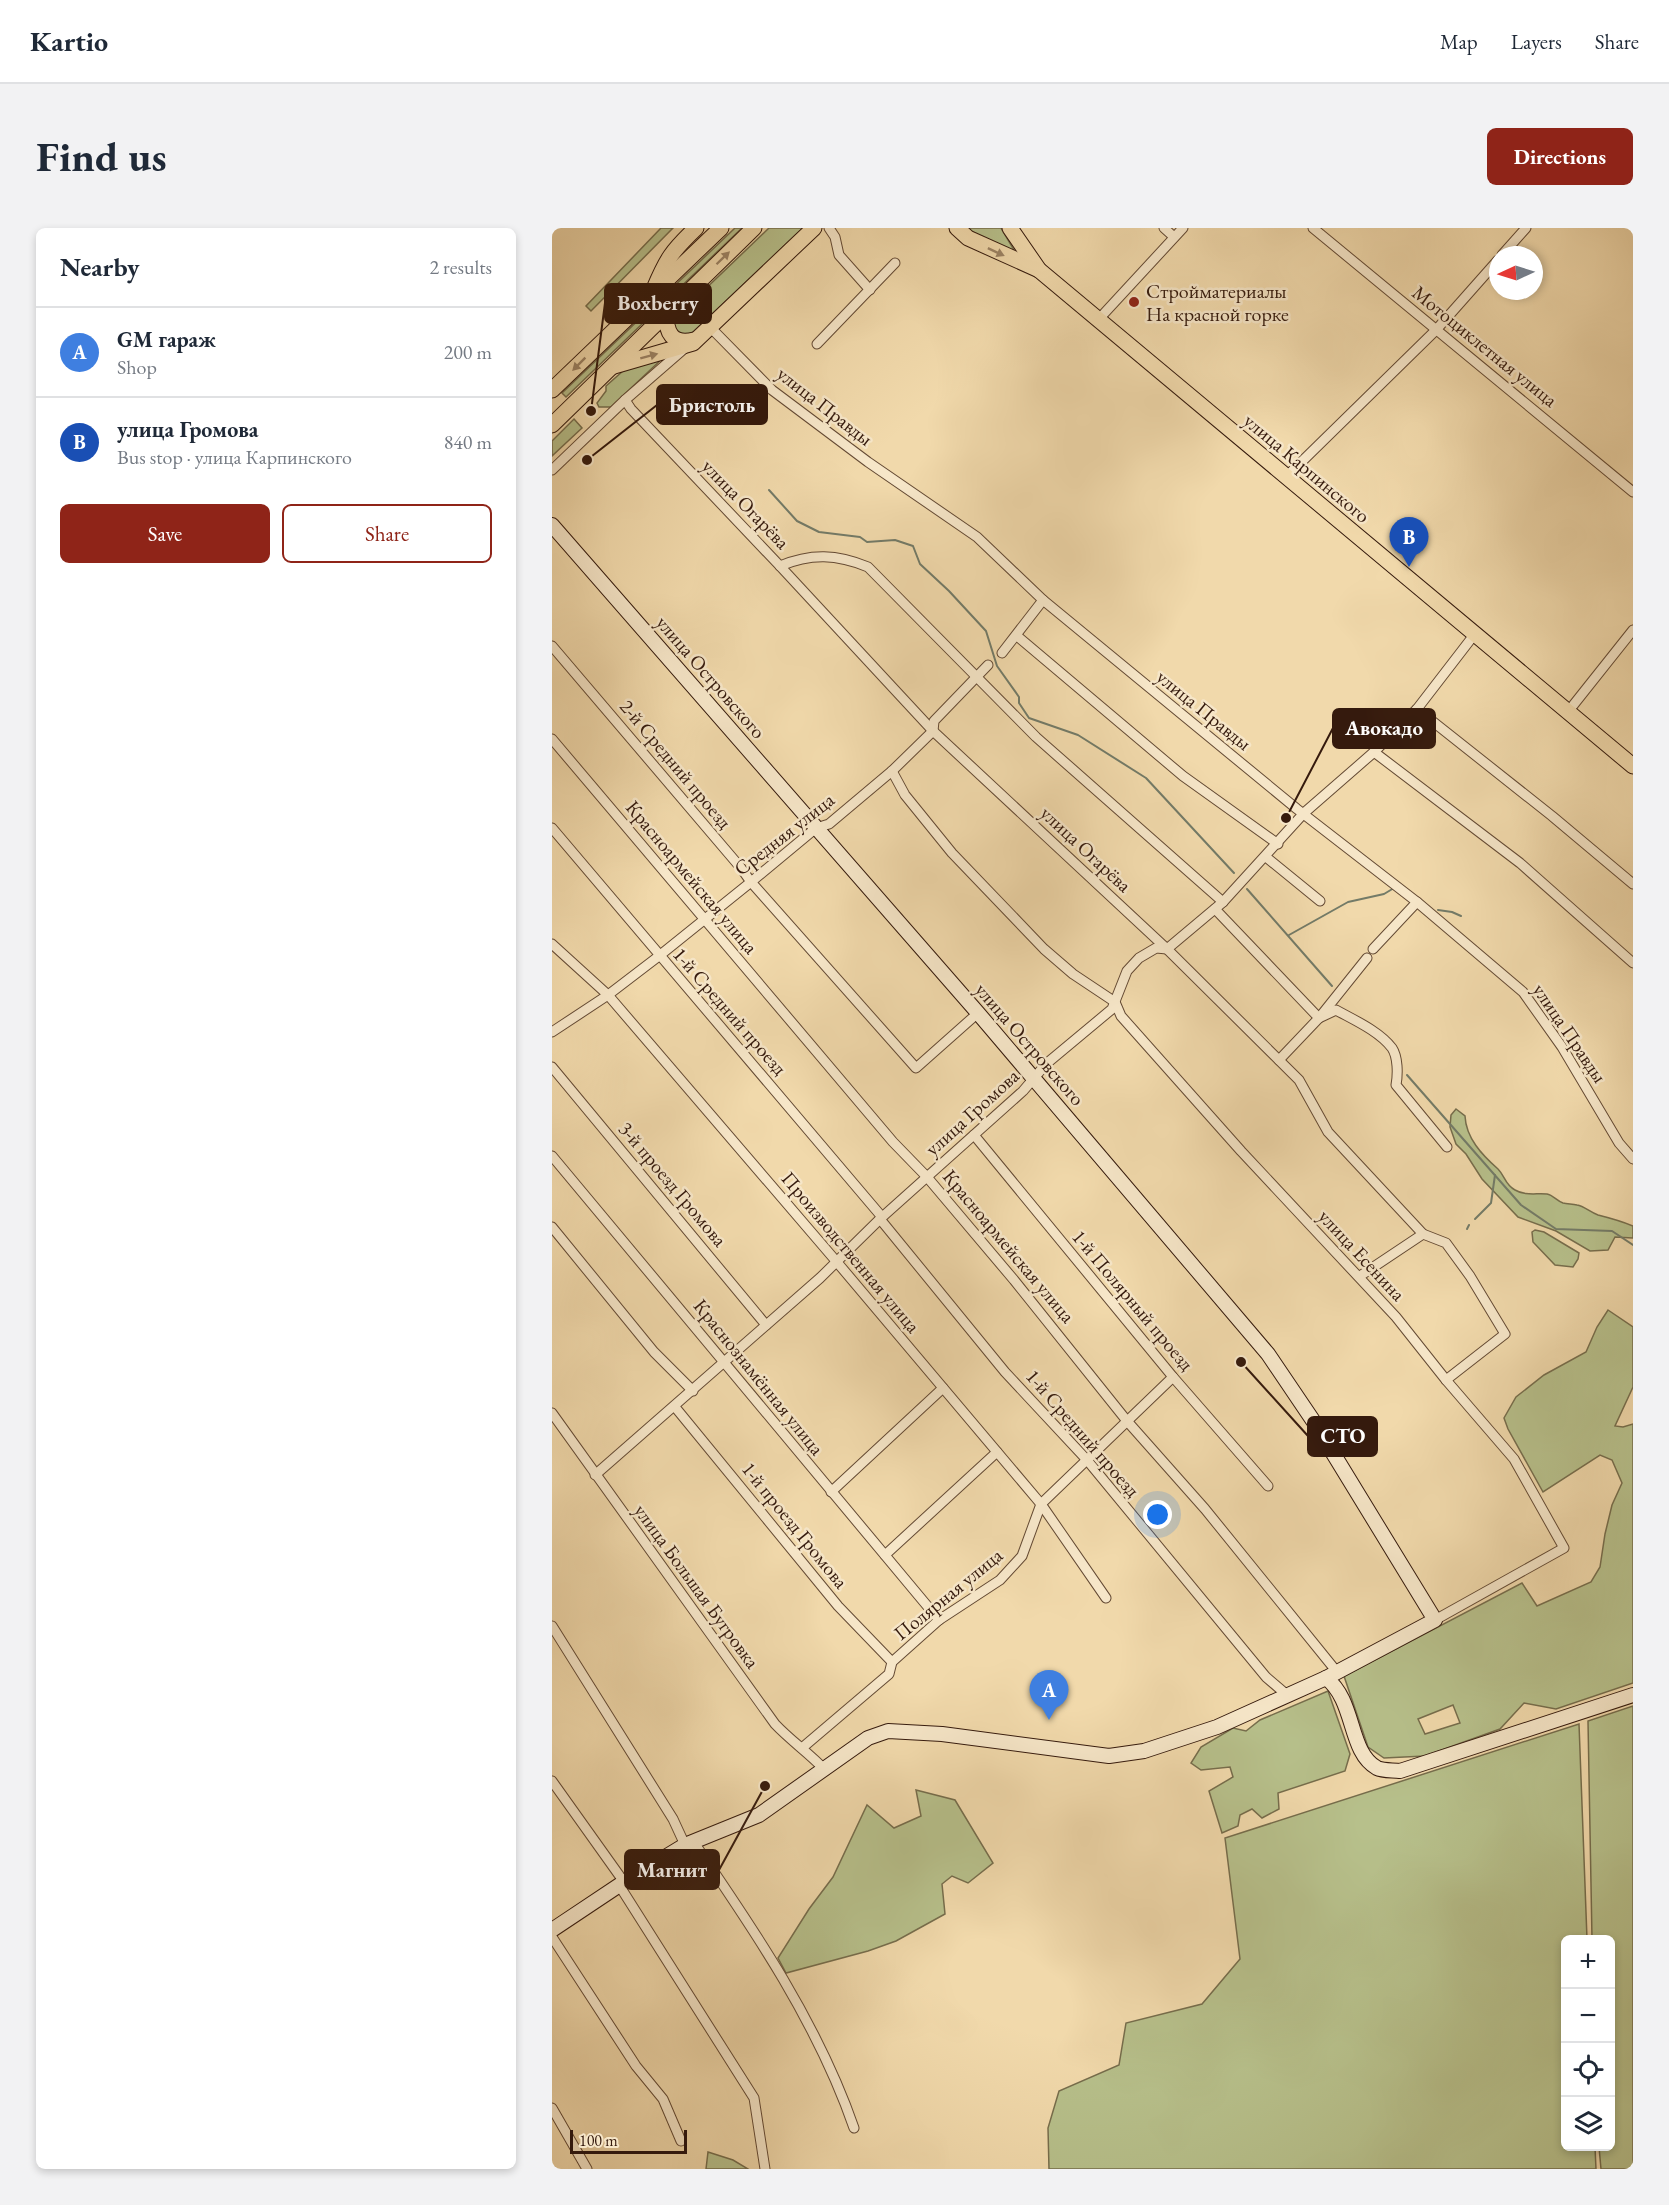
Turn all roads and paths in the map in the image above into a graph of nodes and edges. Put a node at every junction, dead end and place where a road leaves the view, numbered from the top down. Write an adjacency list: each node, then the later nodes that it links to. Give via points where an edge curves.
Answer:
1 (696, 228): 18 (main road, via 666,260)
2 (721, 228): 18 (main road)
3 (754, 228): 19 (main road, one-way to 3)
4 (814, 228): 21 (main road)
5 (829, 228): 17 (street, via 839,255)
6 (957, 228): 15 (main road, улица Карпинского, one-way to 15, via 968,238)
7 (1010, 228): 15 (main road, улица Карпинского)
8 (1164, 228): 12 (street)
9 (1183, 228): 12 (street)
10 (1313, 228): 22 (street, Мотоциклетная улица)
11 (1526, 228): 13 (street)
12 (1174, 237): 20 (street)
13 (1510, 246)
14 (895, 263): 17 (street)
15 (1039, 270): 20 (main road, улица Карпинского)
16 (1489, 270): 22 (street)
17 (870, 290): 24 (street)
18 (652, 294): 26 (main road, one-way to 26)
19 (666, 313): 23 (main road, via 670,335); 25 (main road)
20 (1098, 320): 30 (main road, улица Карпинского)
21 (710, 327): 23 (main road); 34 (street, улица Правды, via 772,390 977,537)
22 (1436, 330): 30 (street); 31 (street, Мотоциклетная улица)
23 (692, 343): 25 (main road, one-way to 23); 27 (street)
24 (816, 344)
25 (611, 367): 28 (main road)
26 (552, 390)
27 (625, 400): 29 (street); 33 (street, улица Огарёва)
28 (552, 425)
29 (552, 470)
30 (1286, 477): 36 (main road, улица Карпинского)
31 (1633, 492)
32 (552, 525): 51 (street, улица Островского)
33 (780, 566): 41 (street, via 799,558 837,557 868,567); 44 (street, улица Огарёва)
34 (1043, 600): 37 (street); 49 (street, улица Правды)
35 (1633, 630): 43 (street)
36 (1474, 635): 42 (street, улица Громова); 43 (main road, улица Карпинского)
37 (1017, 636): 39 (street); 52 (street, via 1183,776)
38 (552, 646): 54 (street, 2-й Средний проезд)
39 (1002, 652)
40 (988, 665): 41 (street, Средняя улица)
41 (978, 677): 44 (street, Средняя улица, via 934,721); 58 (street, via 1036,737)
42 (1417, 709): 46 (street, улица Громова); 55 (street)
43 (1567, 713): 47 (main road, улица Карпинского)
44 (933, 731): 48 (street, Средняя улица); 62 (street, улица Огарёва)
45 (552, 739): 60 (street, Красноармейская улица)
46 (1374, 752): 49 (street, улица Громова); 66 (street, via 1520,863)
47 (1633, 766)
48 (892, 771): 51 (street, Средняя улица, via 829,824); 68 (street, via 905,795 952,853 1044,949)
49 (1304, 813): 52 (street, улица Громова); 57 (street, улица Правды)
50 (552, 828): 64 (street, 1-й Средний проезд)
51 (816, 828): 54 (street, Средняя улица); 69 (street, улица Островского)
52 (1278, 844): 53 (street, улица Громова)
53 (1266, 857): 56 (street); 58 (street, улица Громова)
54 (752, 882): 60 (street, Средняя улица); 69 (street, 2-й Средний проезд, via 916,1068)
55 (1633, 884)
56 (1320, 901)
57 (1417, 902): 63 (street); 78 (street, улица Правды, via 1523,992)
58 (1223, 903): 59 (street, улица Громова)
59 (1215, 909): 62 (street, улица Громова); 70 (street)
60 (704, 920): 64 (street, Средняя улица); 79 (street, Красноармейская улица, via 893,1142)
61 (552, 944): 67 (street, Производственная улица)
62 (1167, 949): 68 (street, улица Громова, via 1156,948 1133,964 1122,980); 72 (street, улица Огарёва)
63 (1373, 949)
64 (659, 956): 67 (street, Средняя улица); 80 (street, 1-й Средний проезд)
65 (1367, 958): 70 (street)
66 (1633, 963)
67 (608, 995): 71 (street, Средняя улица); 83 (street, Производственная улица)
68 (1115, 1002): 74 (street, улица Громова, via 1112,1009 1046,1064); 84 (street, улица Есенина, via 1121,1016 1241,1151)
69 (978, 1012): 74 (street, улица Островского)
70 (1319, 1018): 72 (street); 76 (street, via 1336,1010 1393,1049 1398,1072 1396,1085)
71 (552, 1032)
72 (1279, 1060): 82 (street, улица Огарёва, via 1299,1080 1328,1132)
73 (552, 1067): 85 (street, 3-й проезд Громова)
74 (1035, 1079): 75 (street, улица Громова); 103 (street, улица Островского, via 1268,1354)
75 (974, 1135): 79 (street, улица Громова); 87 (street, 1-й Полярный проезд)
76 (1447, 1147)
77 (552, 1156): 86 (street, Краснознамённая улица)
78 (1633, 1159)
79 (927, 1176): 80 (street, улица Громова); 93 (street, Красноармейская улица, via 1058,1332)
80 (881, 1218): 83 (street, улица Громова); 95 (street, 1-й Средний проезд, via 1005,1372)
81 (552, 1227): 90 (street, via 654,1352)
82 (1424, 1234): 84 (street); 88 (street, улица Огарёва, via 1446,1243 1505,1334)
83 (836, 1261): 85 (street, улица Громова); 89 (street, Производственная улица)
84 (1360, 1276): 88 (street, улица Есенина)
85 (766, 1324): 86 (street, улица Громова)
86 (725, 1362): 90 (street, улица Громова); 98 (street, Краснознамённая улица)
87 (1173, 1377): 93 (street, Полярная улица); 97 (street, 1-й Полярный проезд)
88 (1446, 1380): 103 (street, улица Есенина, via 1514,1459 1564,1548)
89 (943, 1388): 94 (street, Производственная улица); 98 (street)
90 (693, 1390): 91 (street, улица Громова)
91 (675, 1407): 96 (street, улица Громова); 105 (street, 1-й проезд Громова, via 838,1606)
92 (552, 1413): 96 (street, улица Большая Бугровка)
93 (1127, 1422): 95 (street, Полярная улица); 106 (street, Красноармейская улица, via 1205,1509)
94 (997, 1452): 99 (street, Производственная улица); 100 (street)
95 (1087, 1460): 99 (street, Полярная улица); 107 (street, 1-й Средний проезд, via 1266,1677)
96 (595, 1474): 109 (street, улица Большая Бугровка, via 775,1724)
97 (1268, 1486)
98 (831, 1492): 100 (street, Краснознамённая улица)
99 (1041, 1504): 101 (street, Производственная улица); 102 (street, Полярная улица, via 1022,1556 1000,1580)
100 (885, 1555): 102 (street, Краснознамённая улица)
101 (1106, 1598)
102 (939, 1620): 105 (street, Полярная улица)
103 (1435, 1620): 106 (street)
104 (552, 1626): 112 (street)
105 (892, 1662): 109 (street, Полярная улица, via 889,1674)
106 (1332, 1675): 107 (street); 108 (street, via 1362,1755 1378,1769 1400,1771)
107 (1287, 1695): 110 (street, via 1217,1727 1144,1751 1109,1756 942,1734 888,1731 868,1738)
108 (1633, 1695)
109 (802, 1748): 110 (street, улица Большая Бугровка)
110 (825, 1770): 112 (street, via 759,1815)
111 (552, 1781): 113 (street)
112 (689, 1843): 113 (street); 117 (street, via 783,1977 842,2094)
113 (621, 1883): 114 (street); 120 (street, via 754,2098)
114 (552, 1930)
115 (552, 1936): 118 (street, via 636,2066 663,2099)
116 (552, 2108): 119 (street)
117 (854, 2128)
118 (681, 2141)
119 (587, 2169)
120 (765, 2169)

